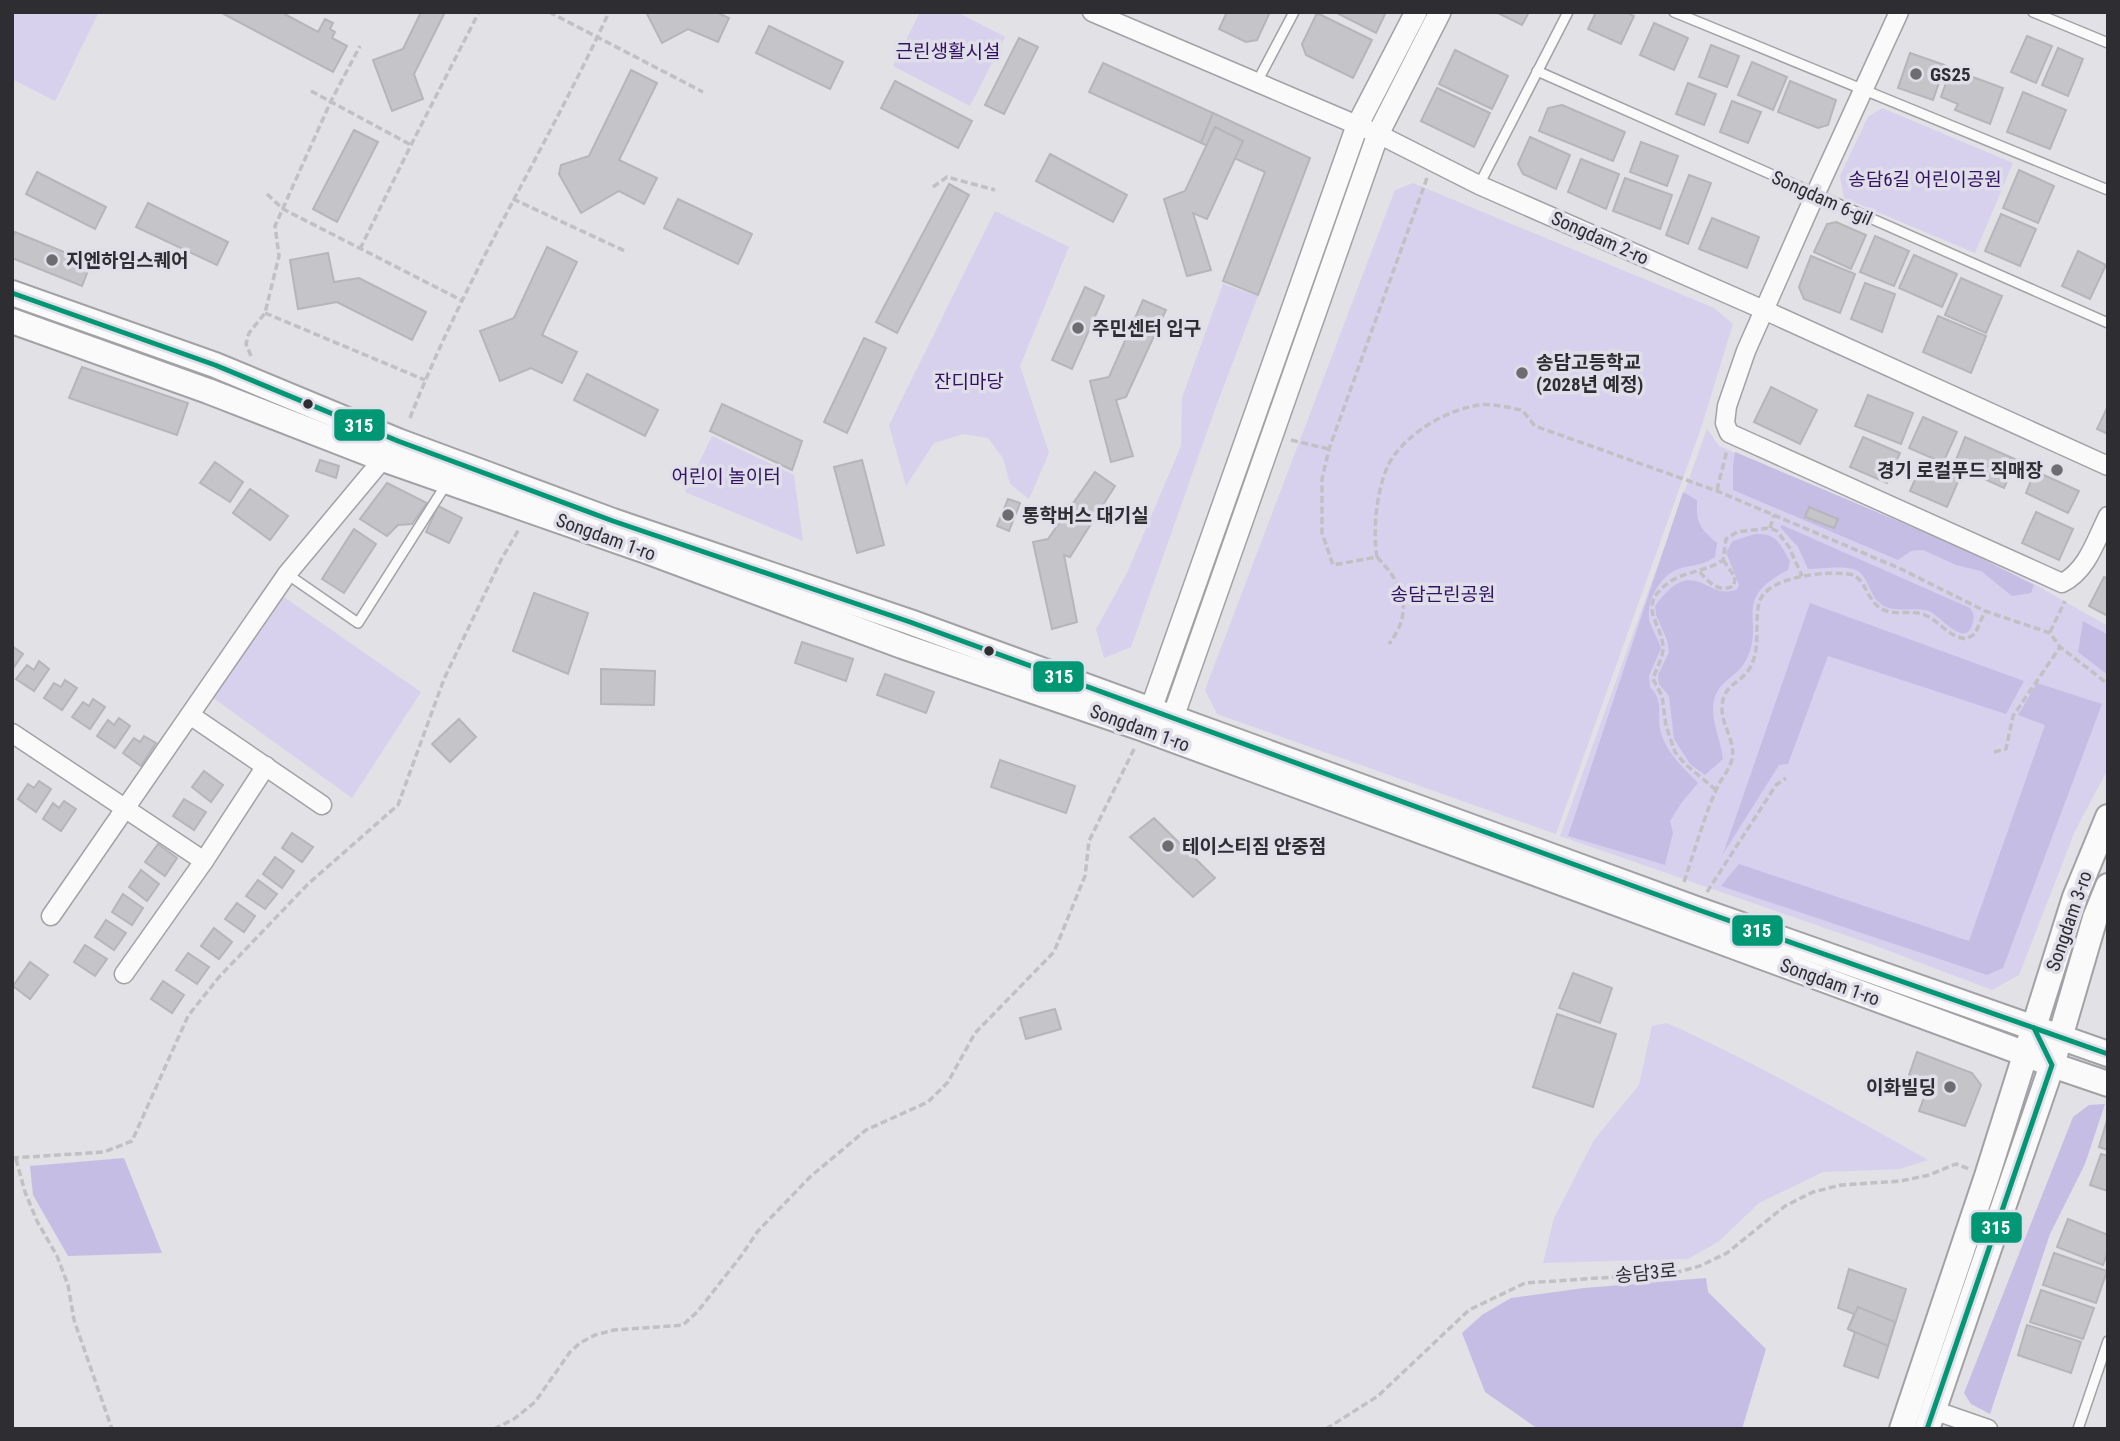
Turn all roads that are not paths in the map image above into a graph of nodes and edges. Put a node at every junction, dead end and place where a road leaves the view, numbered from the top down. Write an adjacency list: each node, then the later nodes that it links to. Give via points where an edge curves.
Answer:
1 (1092, 12): 11 (street, Songdam 2-ro)
2 (1294, 12): 11 (lane)
3 (1416, 12): 13 (street)
4 (1440, 12): 14 (street)
5 (1568, 12): 10 (lane)
6 (1674, 12): 12 (lane)
7 (1899, 12): 12 (street)
8 (2033, 12): 9 (lane)
9 (2108, 43)
10 (1537, 71): 15 (lane); 17 (lane, Songdam 6-gil)
11 (1257, 82): 13 (street, Songdam 2-ro)
12 (1863, 89): 16 (lane); 17 (street)
13 (1357, 126): 14 (street, Songdam 2-ro); 28 (street)
14 (1378, 134): 15 (street, Songdam 2-ro); 28 (street)
15 (1479, 185): 19 (street, Songdam 2-ro)
16 (2108, 190)
17 (1815, 195): 19 (street); 21 (lane, Songdam 6-gil)
18 (12, 293): 28 (main road, Songdam 1-ro, via 215,365 398,441 613,521 910,622)
19 (1764, 310): 23 (street, Songdam 2-ro); 25 (street, via 1734,380 1725,423 1729,433 2062,583 2082,568)
20 (12, 321): 22 (main road, Songdam 1-ro)
21 (2108, 323)
22 (383, 459): 24 (main road, Songdam 1-ro); 26 (street)
23 (2108, 466)
24 (448, 482): 26 (lane, via 358,623); 28 (main road, Songdam 1-ro, via 902,646)
25 (2108, 516)
26 (287, 574): 27 (street)
27 (190, 715): 30 (street); 32 (street)
28 (1159, 723): 38 (main road, Songdam 1-ro); 40 (main road, Songdam 1-ro)
29 (12, 733): 32 (street)
30 (266, 766): 31 (street); 34 (street)
31 (322, 805)
32 (126, 808): 34 (street); 36 (street)
33 (2108, 817): 38 (main road, Songdam 3-ro, via 2075,897)
34 (204, 861): 37 (street)
35 (2108, 886): 39 (main road, Songdam 3-ro)
36 (51, 916)
37 (124, 974)
38 (2034, 1028): 39 (main road, Songdam 1-ro); 40 (main road, Songdam 3-ro); 42 (main road)
39 (2060, 1038): 41 (main road, Songdam 1-ro); 42 (main road, Songdam 3-ro)
40 (2026, 1054): 42 (main road, Songdam 1-ro); 46 (main road, Songdam 3-ro)
41 (2108, 1055)
42 (2052, 1065): 43 (main road, Songdam 1-ro); 45 (main road, Songdam 3-ro)
43 (2108, 1084)
44 (2108, 1341): 48 (lane)
45 (1930, 1419): 47 (street)
46 (1902, 1429)
47 (1987, 1429)
48 (2078, 1429)

